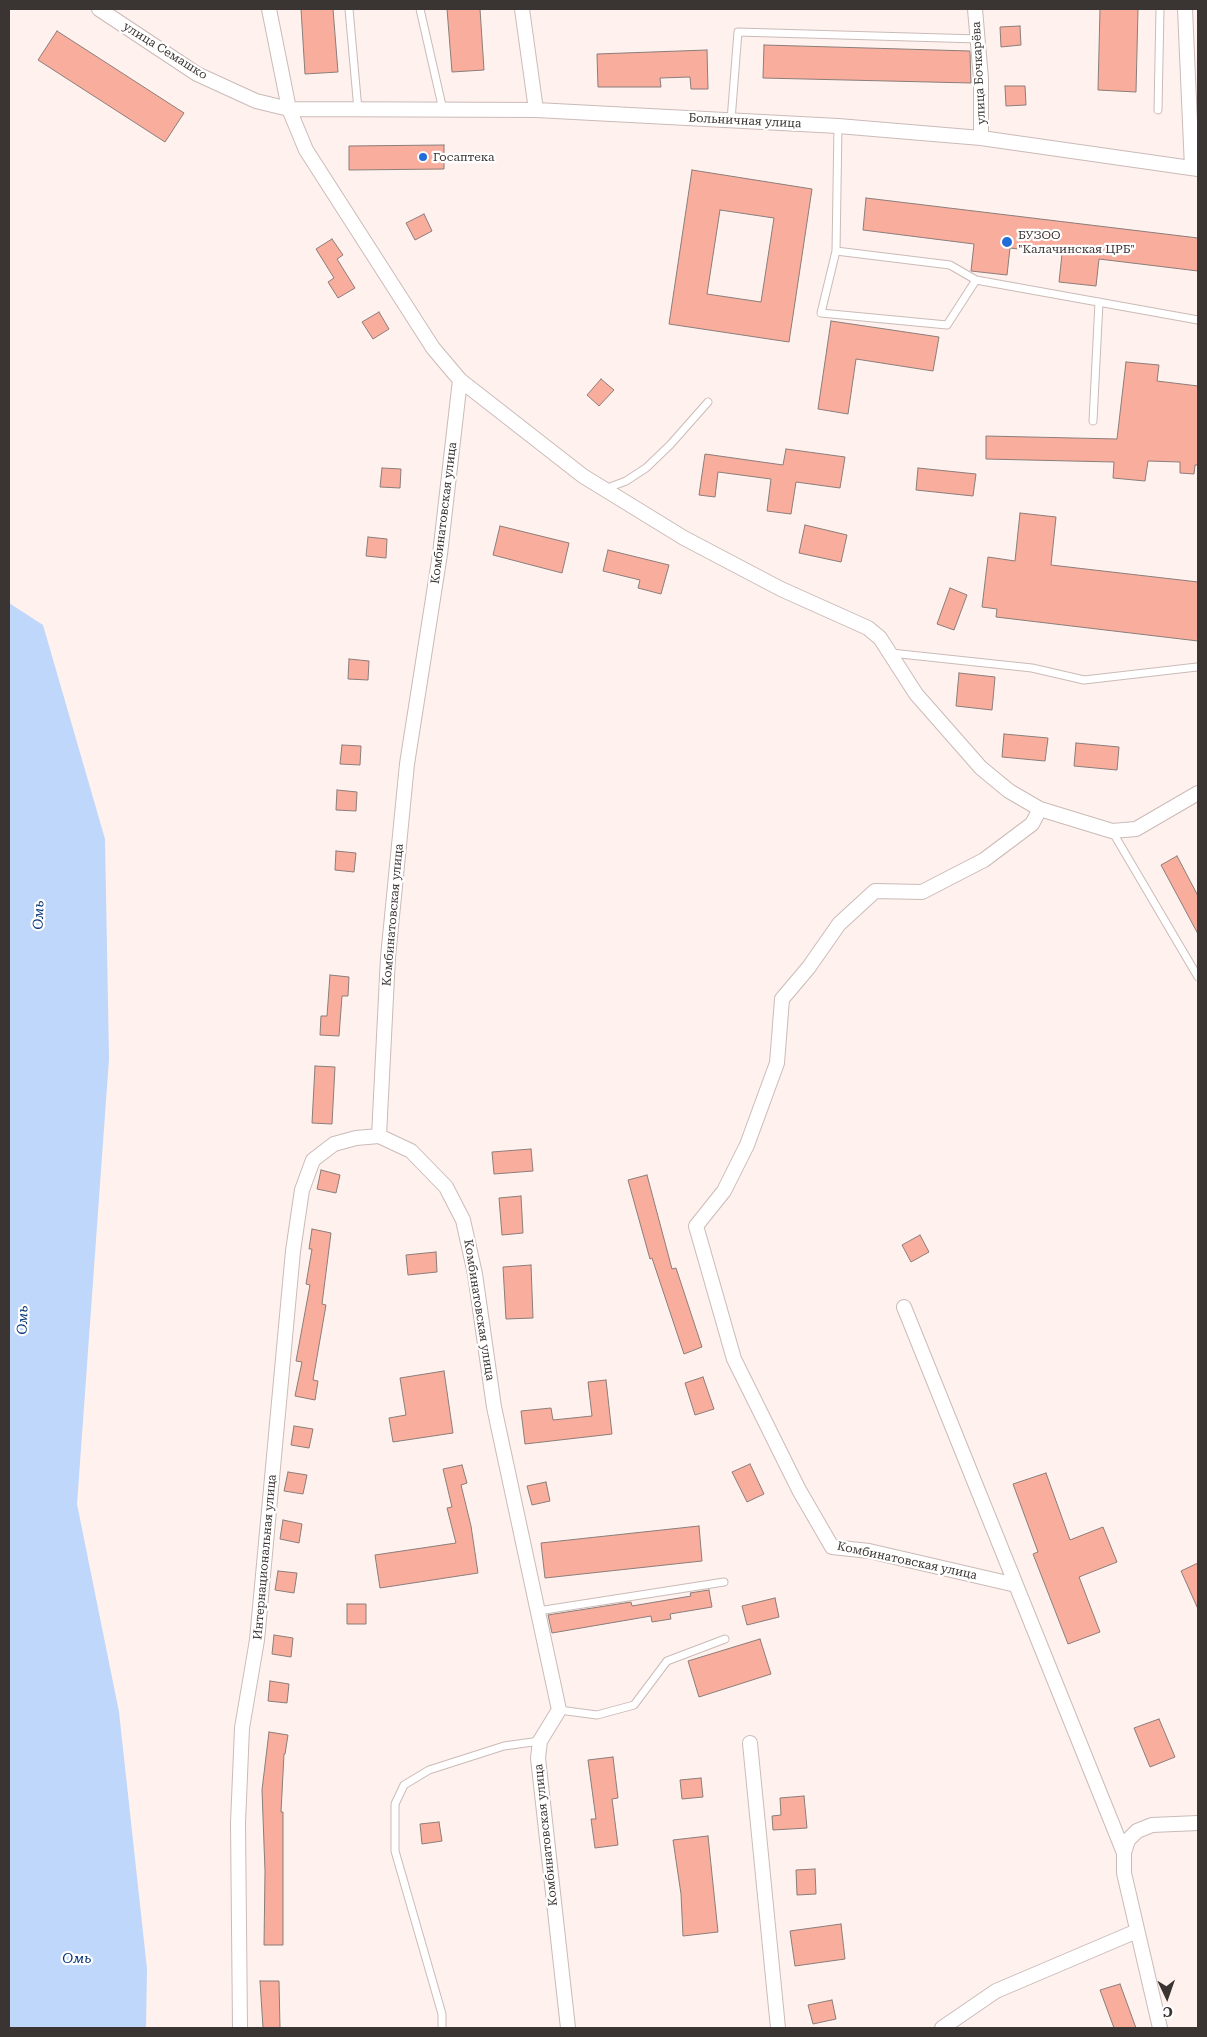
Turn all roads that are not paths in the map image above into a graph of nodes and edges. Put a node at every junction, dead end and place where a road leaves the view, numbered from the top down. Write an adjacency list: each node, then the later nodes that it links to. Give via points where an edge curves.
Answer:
1 (99, 9): 10 (street, улица Семашко, via 197,74 256,101)
2 (269, 9): 10 (street)
3 (349, 9): 14 (lane)
4 (420, 9): 11 (lane)
5 (522, 9): 12 (street)
6 (975, 9): 9 (street, улица Бочкарёва)
7 (1160, 9): 13 (lane)
8 (1185, 9): 18 (street)
9 (979, 38): 15 (lane, via 738,32); 17 (street, улица Бочкарёва)
10 (289, 109): 14 (street, Больничная улица); 24 (street, via 306,150 433,348)
11 (443, 110): 12 (street, Больничная улица); 14 (street, Больничная улица)
12 (536, 110): 15 (street, Больничная улица)
13 (1158, 110)
14 (358, 111)
15 (731, 120): 16 (street, Больничная улица)
16 (838, 126): 17 (street, Больничная улица); 20 (lane)
17 (981, 138): 19 (street, Больничная улица)
18 (1195, 138): 19 (street)
19 (1195, 169)
20 (836, 251): 21 (lane, via 950,265); 21 (lane, via 822,313 947,325)
21 (976, 280): 22 (lane)
22 (1099, 302): 23 (lane); 26 (lane)
23 (1198, 320)
24 (460, 380): 27 (street); 34 (street, Комбинатовская улица, via 440,554 407,764 388,957)
25 (708, 402): 27 (lane, via 646,468 626,481)
26 (1093, 422)
27 (604, 489): 28 (street, via 708,551 781,589 868,628)
28 (890, 653): 29 (lane, via 1032,668 1084,680); 31 (street, via 916,694 974,761 1009,791)
29 (1197, 667)
30 (1198, 794): 32 (street, via 1136,829)
31 (1040, 809): 32 (street); 37 (street, Комбинатовская улица, via 1032,824 984,860 922,892 875,891 839,924 782,998 777,1063 747,1145 724,1191 696,1226 734,1359 799,1490 832,1547 869,1551)
32 (1112, 831): 33 (lane)
33 (1198, 978)
34 (379, 1136): 38 (street, Комбинатовская улица, via 411,1151 446,1187 463,1220 475,1274 494,1407); 46 (street, Интернациональная улица, via 334,1144 313,1160 301,1199 292,1261 257,1640 242,1728 238,1824)
35 (904, 1307): 37 (street)
36 (724, 1582): 38 (lane)
37 (1016, 1585): 44 (street)
38 (538, 1610): 40 (street, Комбинатовская улица)
39 (725, 1639): 40 (lane, via 667,1661 634,1705 597,1716)
40 (559, 1710): 41 (street, Комбинатовская улица)
41 (540, 1741): 47 (lane, via 504,1746 428,1770 404,1785 394,1804 395,1851 442,2014); 48 (street, Комбинатовская улица, via 541,1797)
42 (750, 1743): 49 (street)
43 (1198, 1824): 44 (street, via 1144,1828 1128,1840)
44 (1124, 1853): 45 (street, via 1124,1873)
45 (1137, 1931): 50 (street, via 996,1991); 51 (street)
46 (240, 2028)
47 (442, 2028)
48 (568, 2028)
49 (778, 2028)
50 (942, 2028)
51 (1160, 2028)

